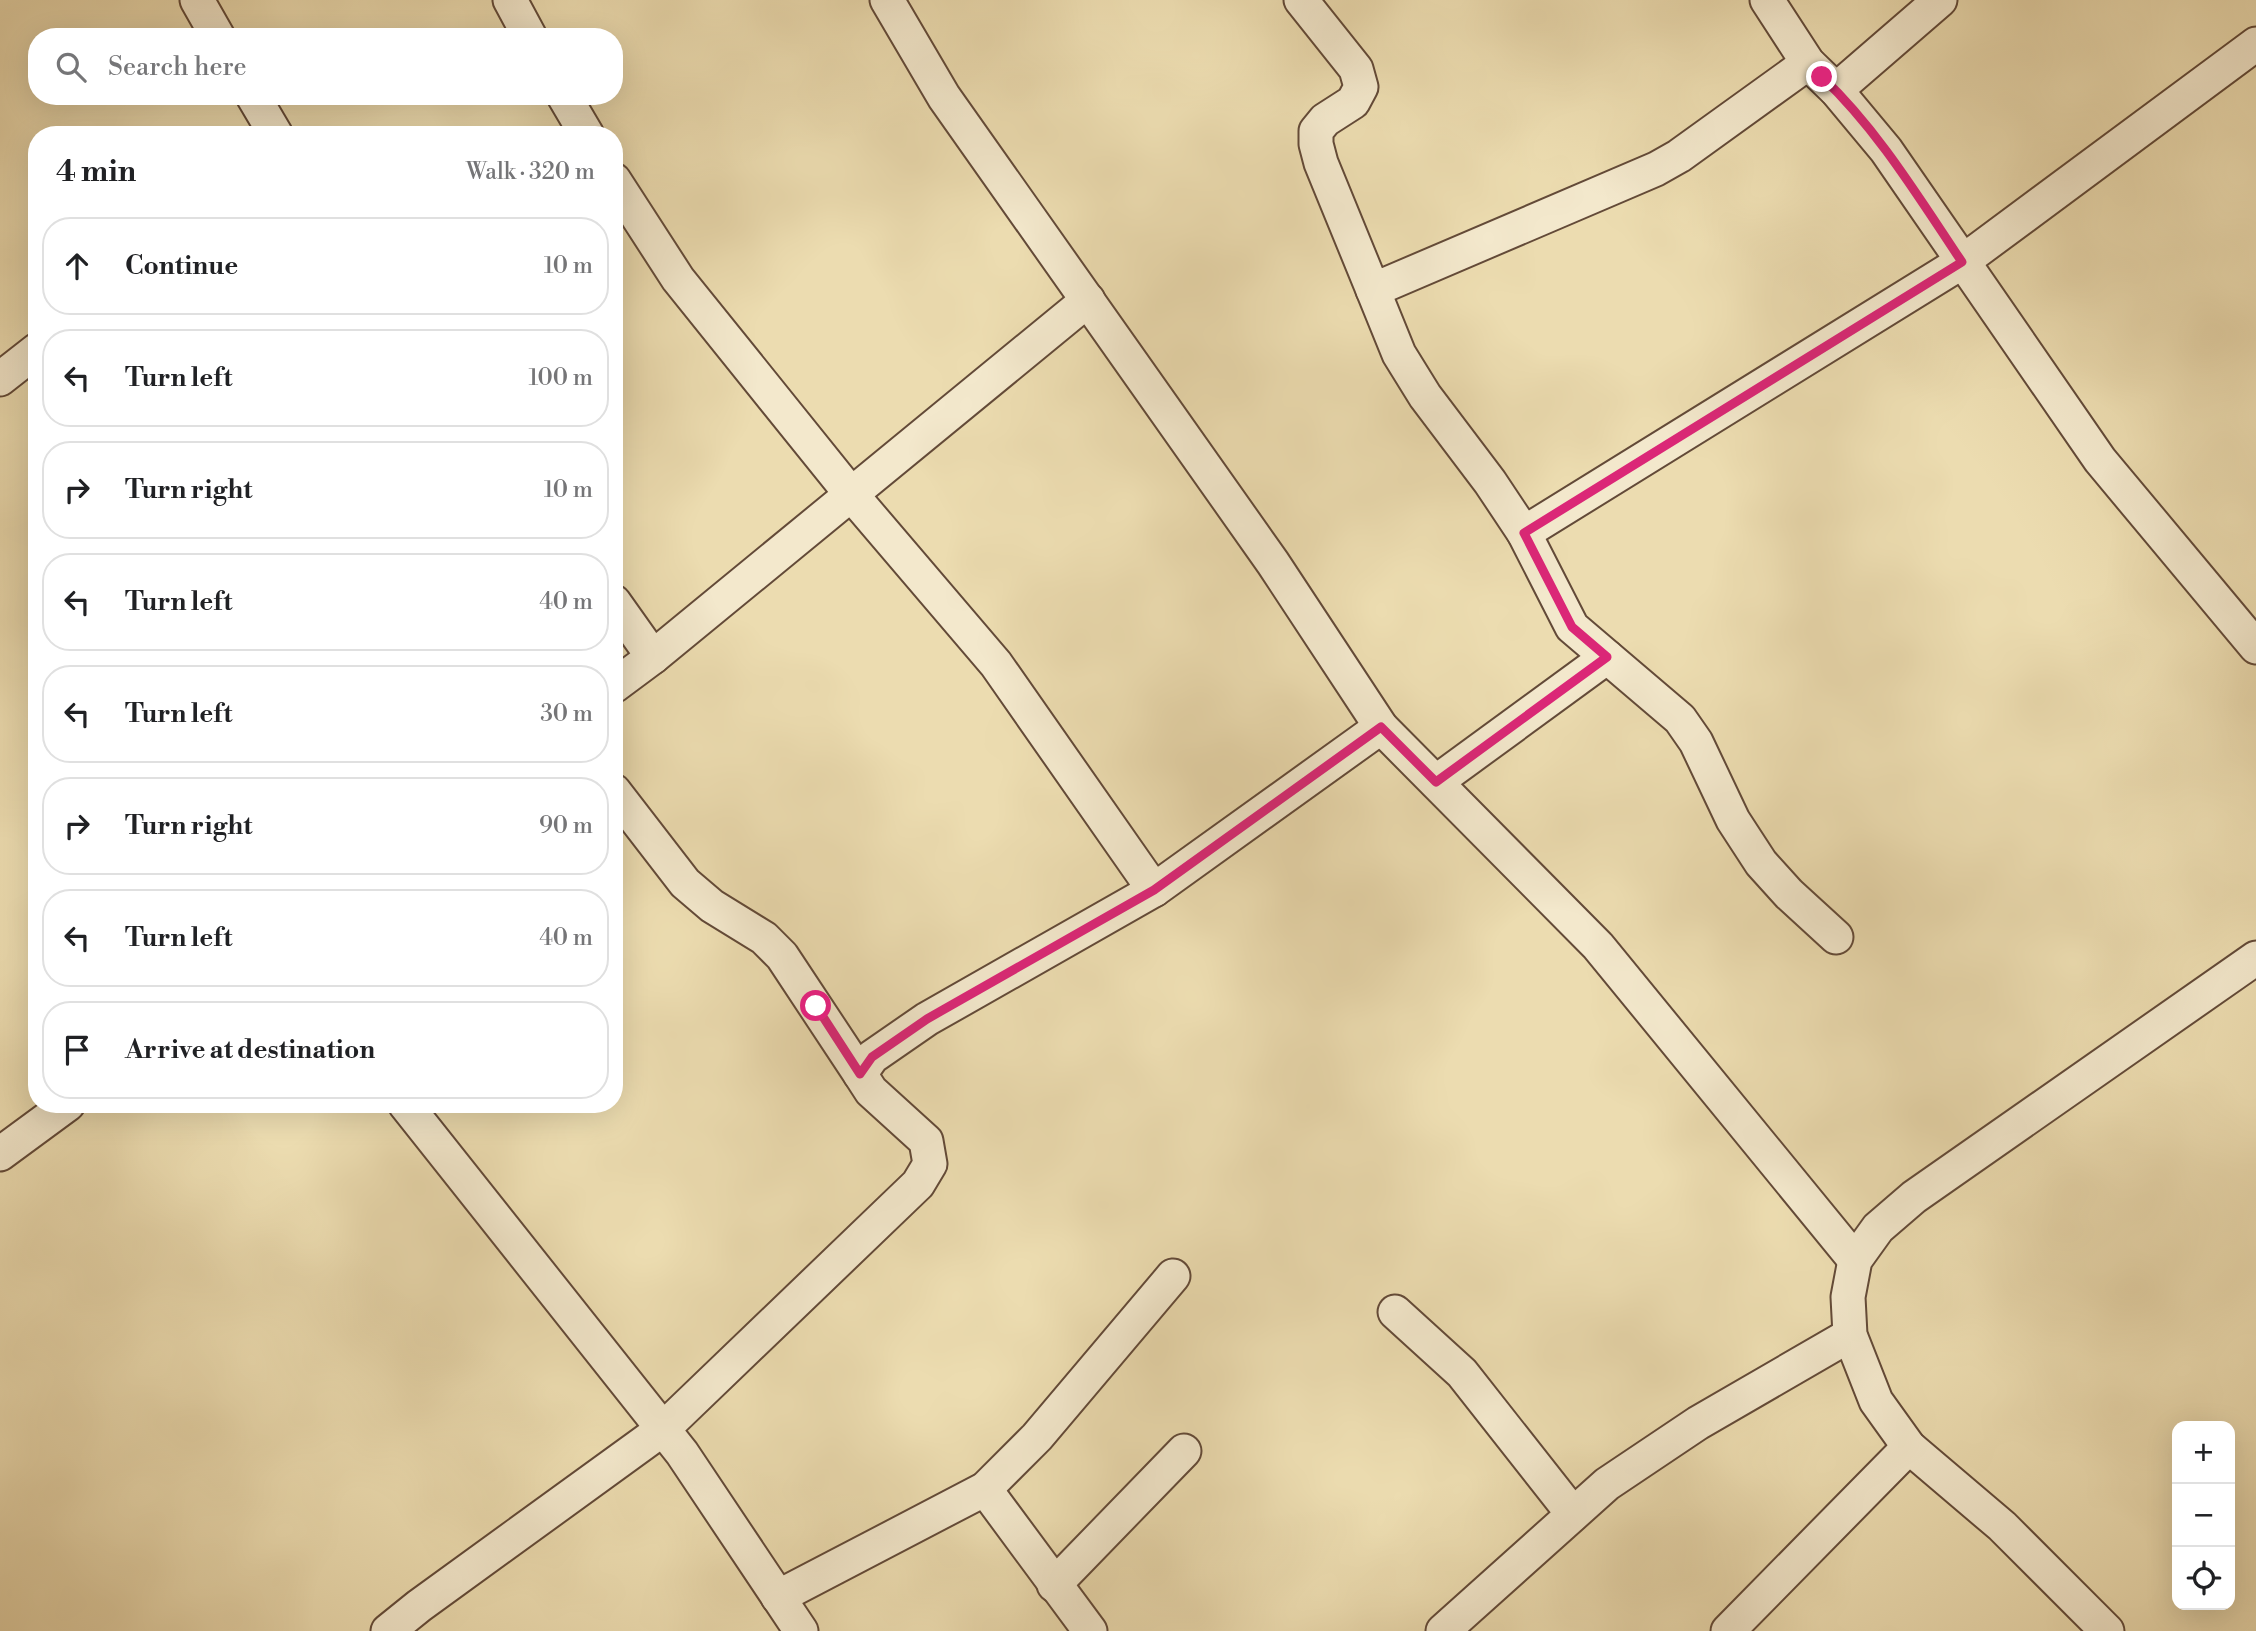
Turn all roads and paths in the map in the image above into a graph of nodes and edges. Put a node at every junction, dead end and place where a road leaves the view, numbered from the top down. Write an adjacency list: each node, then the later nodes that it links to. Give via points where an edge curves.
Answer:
1 (197, 0): 7 (street)
2 (510, 0): 8 (street)
3 (887, 0): 19 (street, via 944,97)
4 (1301, 0): 18 (street, via 1356,69 1361,87 1353,102 1316,131 1316,144)
5 (1767, 0): 10 (street)
6 (1940, 0): 11 (street)
7 (213, 28)
8 (525, 28)
9 (2256, 44): 17 (street)
10 (1808, 63): 11 (street); 18 (street, via 1656,169)
11 (1836, 90): 17 (street, via 1886,150)
12 (258, 105): 14 (street)
13 (569, 105): 15 (street)
14 (271, 126)
15 (582, 126)
16 (623, 194): 22 (street, via 678,279)
17 (1962, 262): 23 (street); 25 (street, via 2099,460)
18 (1373, 290): 23 (street, via 1399,354 1425,396)
19 (1088, 300): 22 (street); 29 (street, via 1273,563)
20 (28, 357): 21 (street)
21 (0, 379)
22 (851, 494): 26 (street); 32 (street, via 996,664)
23 (1524, 533): 27 (street, via 1572,627)
24 (623, 615): 26 (street)
25 (2256, 647)
26 (653, 657): 28 (street)
27 (1607, 657): 30 (street); 33 (street, via 1680,719 1761,863)
28 (623, 679)
29 (1381, 727): 30 (street); 32 (street)
30 (1436, 782): 39 (street, via 1598,946)
31 (623, 803): 35 (street, via 685,883 782,956)
32 (1154, 890): 35 (street, via 927,1019 872,1057)
33 (1836, 937)
34 (2256, 958): 39 (street, via 1914,1197 1878,1228)
35 (860, 1074): 43 (street, via 871,1091 926,1141 930,1164 918,1184)
36 (56, 1113): 38 (street)
37 (412, 1113): 43 (street)
38 (0, 1154)
39 (1855, 1260): 42 (street, via 1848,1297)
40 (1173, 1276): 46 (street, via 1037,1437)
41 (1395, 1312): 47 (street, via 1462,1373)
42 (1850, 1335): 44 (street, via 1876,1401); 47 (street, via 1698,1423 1607,1484)
43 (663, 1429): 49 (street); 50 (street)
44 (1909, 1447): 55 (street); 56 (street, via 2003,1526)
45 (1184, 1451): 48 (street)
46 (985, 1489): 48 (street); 49 (street)
47 (1573, 1514): 54 (street)
48 (1054, 1585): 53 (street)
49 (778, 1597): 52 (street)
50 (424, 1618): 51 (street)
51 (388, 1631)
52 (801, 1631)
53 (1090, 1631)
54 (1443, 1631)
55 (1728, 1631)
56 (2107, 1631)

